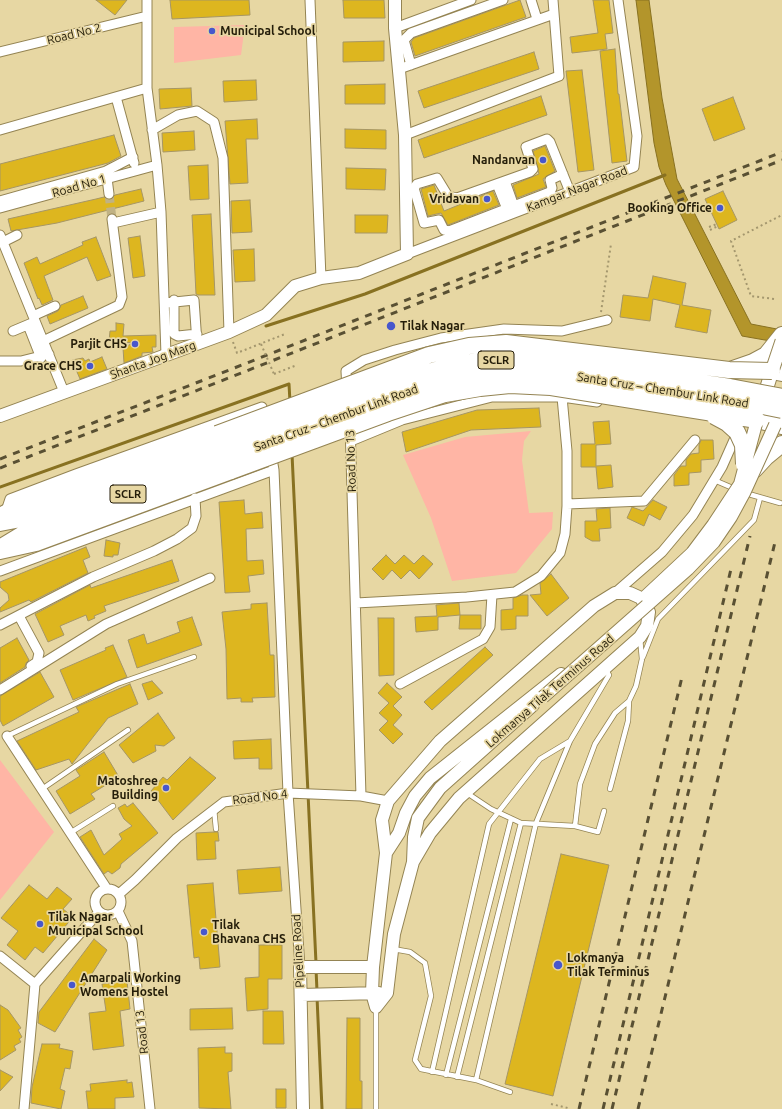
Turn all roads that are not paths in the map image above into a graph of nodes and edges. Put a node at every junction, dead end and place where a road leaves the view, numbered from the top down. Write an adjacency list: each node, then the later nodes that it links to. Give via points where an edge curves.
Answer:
1 (147, 0): 10 (street)
2 (310, 0): 40 (street)
3 (395, 0): 12 (street)
4 (471, 0): 12 (street)
5 (503, 0): 14 (street, via 410,33 404,40)
6 (532, 0): 11 (street)
7 (553, 0): 9 (street)
8 (618, 0): 27 (street, Kamgar Nagar Road, via 637,136 634,166)
9 (554, 14): 11 (street); 20 (street, via 559,76)
10 (147, 16): 13 (street, Road No 2); 16 (street)
11 (537, 19): 14 (street)
12 (395, 28): 15 (street)
13 (0, 52)
14 (411, 64): 15 (street)
15 (399, 69): 20 (street)
16 (147, 88): 17 (street); 19 (street)
17 (116, 97): 18 (street); 21 (street)
18 (0, 130)
19 (152, 130): 22 (street); 48 (street, via 178,114 197,111 214,122 223,158)
20 (405, 135): 34 (street)
21 (133, 158): 23 (street); 29 (street, via 106,171)
22 (157, 165): 23 (street, Road No 1); 35 (street)
23 (136, 170): 25 (street, Road No 1)
24 (563, 174): 26 (street, via 547,139 526,146 532,171); 27 (street); 30 (street, via 550,180 550,192)
25 (108, 178): 28 (street); 32 (street, Road No 1)
26 (501, 182): 31 (street, via 452,198 446,193 439,178 435,178 415,186); 33 (street)
27 (569, 192): 30 (street, Kamgar Nagar Road)
28 (110, 194)
29 (0, 201)
30 (536, 201): 33 (street, Kamgar Nagar Road)
31 (420, 207): 34 (street); 36 (street, via 424,223 439,220 446,231)
32 (0, 208)
33 (512, 210): 36 (street, Kamgar Nagar Road)
34 (406, 211): 39 (street)
35 (161, 212): 43 (street); 51 (street, via 113,221 122,297 119,305)
36 (461, 230): 39 (street, Kamgar Nagar Road)
37 (17, 235): 38 (street)
38 (2, 245): 45 (street)
39 (407, 254): 40 (street, Kamgar Nagar Road, via 359,273)
40 (321, 278): 41 (street, Kamgar Nagar Road)
41 (295, 286): 48 (street, Shanta Jog Marg, via 266,315)
42 (174, 300): 43 (street); 50 (street, via 174,334); 50 (street, via 194,300)
43 (164, 303): 53 (street)
44 (55, 306): 45 (street)
45 (32, 321): 47 (street); 51 (street); 54 (street)
46 (603, 321): 68 (street, Road No 13, via 562,331 504,329 441,338 364,360 346,371)
47 (13, 331)
48 (229, 332): 50 (street, Shanta Jog Marg)
49 (782, 335): 56 (highway, via 766,355)
50 (197, 339): 53 (street, Shanta Jog Marg)
51 (43, 340): 54 (street)
52 (782, 341): 57 (main road, Lokmanya Tilak Terminus Road, bridge)
53 (166, 355): 58 (street, Shanta Jog Marg)
54 (45, 356): 55 (street, via 21,361); 58 (street)
55 (0, 361)
56 (729, 370): 57 (highway, bridge); 70 (highway, bridge, via 513,344 469,346 429,355)
57 (779, 371): 64 (main road, Lokmanya Tilak Terminus Road, bridge); 65 (street, via 769,365 754,373)
58 (64, 392): 63 (street, Shanta Jog Marg)
59 (562, 397): 65 (street); 68 (street, via 492,397 402,420); 77 (street, via 567,452)
60 (782, 398): 66 (main road, Lokmanya Tilak Terminus Road, bridge); 70 (highway, Santa Cruz – Chembur Link Road / SCLR, bridge, via 730,387 551,361 503,359 461,363 376,388)
61 (693, 409): 64 (highway, bridge); 70 (highway, bridge, via 551,387 510,385 445,394 395,411); 71 (highway, bridge, via 714,416 737,432)
62 (782, 410): 70 (highway, Santa Cruz – Chembur Link Road / SCLR, bridge, via 728,399 550,373 504,371 463,375 380,399)
63 (0, 416)
64 (757, 420): 66 (highway); 71 (street, Lokmanya Tilak Terminus Road, bridge)
65 (741, 423): 73 (street)
66 (779, 426): 71 (street, Lokmanya Tilak Terminus Road, bridge)
67 (695, 440): 77 (street, via 644,501)
68 (351, 441): 85 (street, Road No 13)
69 (782, 444): 71 (highway, bridge)
70 (224, 452): 78 (highway, via 21,505); 79 (highway, Santa Cruz – Chembur Link Road / SCLR, via 31,529); 80 (highway, via 36,543)
71 (749, 467): 115 (street, Lokmanya Tilak Terminus Road, bridge, via 692,553 561,674 430,778 412,802 399,833); 116 (street, Lokmanya Tilak Terminus Road, bridge, via 731,517 714,542 688,569 440,788 418,818 414,837)
72 (274, 470): 74 (street); 78 (street, Pipeline Road, via 262,407 10,498); 102 (street, Pipeline Road)
73 (714, 480): 75 (lane); 83 (street, via 693,514 662,552)
74 (195, 498): 81 (street); 86 (street, via 196,516 192,528 177,539 94,577)
75 (760, 498): 76 (lane); 90 (lane, via 754,520 658,619)
76 (780, 503)
77 (567, 504): 84 (street, via 565,534 556,559 541,576 515,592)
78 (2, 518)
79 (0, 548)
80 (0, 551)
81 (0, 571)
82 (210, 578): 94 (street, via 106,624)
83 (615, 593): 88 (street, via 630,593 641,598 649,612 647,626); 104 (street, via 594,606 440,741)
84 (492, 595): 85 (street); 92 (street, via 490,627 483,639)
85 (356, 603): 103 (street, Road No 13)
86 (19, 616): 87 (street); 93 (street, via 39,653 38,662)
87 (0, 625)
88 (640, 637): 90 (lane); 91 (street)
89 (194, 657): 97 (lane, via 117,684)
90 (642, 659): 95 (lane, via 636,686)
91 (605, 668): 98 (lane, via 610,675); 101 (street)
92 (400, 684)
93 (0, 685)
94 (0, 690)
95 (629, 701): 99 (lane, via 628,721); 112 (lane, via 615,713 595,744 580,784)
96 (128, 730): 100 (lane)
97 (2, 738): 100 (street)
98 (570, 741): 108 (lane, via 540,760); 111 (lane)
99 (610, 789)
100 (42, 790): 114 (street)
101 (466, 792): 108 (lane); 116 (street, via 430,833)
102 (291, 793): 103 (street, Road No 4); 106 (street, Road No 4, via 224,802); 123 (street, Pipeline Road)
103 (361, 796): 104 (street, Road No 4)
104 (388, 801): 115 (street, via 382,820)
105 (113, 806): 114 (lane)
106 (214, 810): 113 (lane); 118 (street, Road No 4, via 177,838)
107 (604, 811): 112 (lane, via 598,832)
108 (498, 813): 109 (lane); 130 (lane, via 489,824)
109 (510, 820): 110 (lane); 131 (lane)
110 (521, 823): 111 (lane); 132 (lane)
111 (536, 823): 112 (lane); 133 (lane)
112 (575, 826)
113 (216, 829)
114 (70, 833): 117 (street)
115 (386, 853): 124 (street, Lokmanya Tilak Terminus Road)
116 (414, 862): 121 (street, Lokmanya Tilak Terminus Road, via 394,934)
117 (107, 889): 118 (street); 120 (street, via 96,897 95,905)
118 (119, 894): 119 (street, via 122,903)
119 (118, 911): 120 (street, via 111,915); 136 (street, Road 13, via 132,941)
120 (99, 912): 125 (street)
121 (393, 948): 127 (street, Lokmanya Tilak Terminus Road); 130 (lane, via 410,952 425,963 431,996 415,1060 421,1069)
122 (0, 956): 125 (street)
123 (300, 967): 124 (street); 128 (street, Pipeline Road)
124 (373, 967): 126 (street, Lokmanya Tilak Terminus Road)
125 (35, 984): 135 (street)
126 (372, 993): 127 (street); 128 (street); 129 (street, Lokmanya Tilak Terminus Road)
127 (387, 993): 129 (street, Lokmanya Tilak Terminus Road)
128 (313, 994): 137 (street, Pipeline Road)
129 (376, 1008): 138 (lane)
130 (432, 1072): 131 (lane)
131 (446, 1075): 132 (lane)
132 (457, 1077): 133 (lane)
133 (476, 1080): 134 (lane)
134 (510, 1092)
135 (24, 1109)
136 (150, 1109)
137 (304, 1109)
138 (376, 1109)

